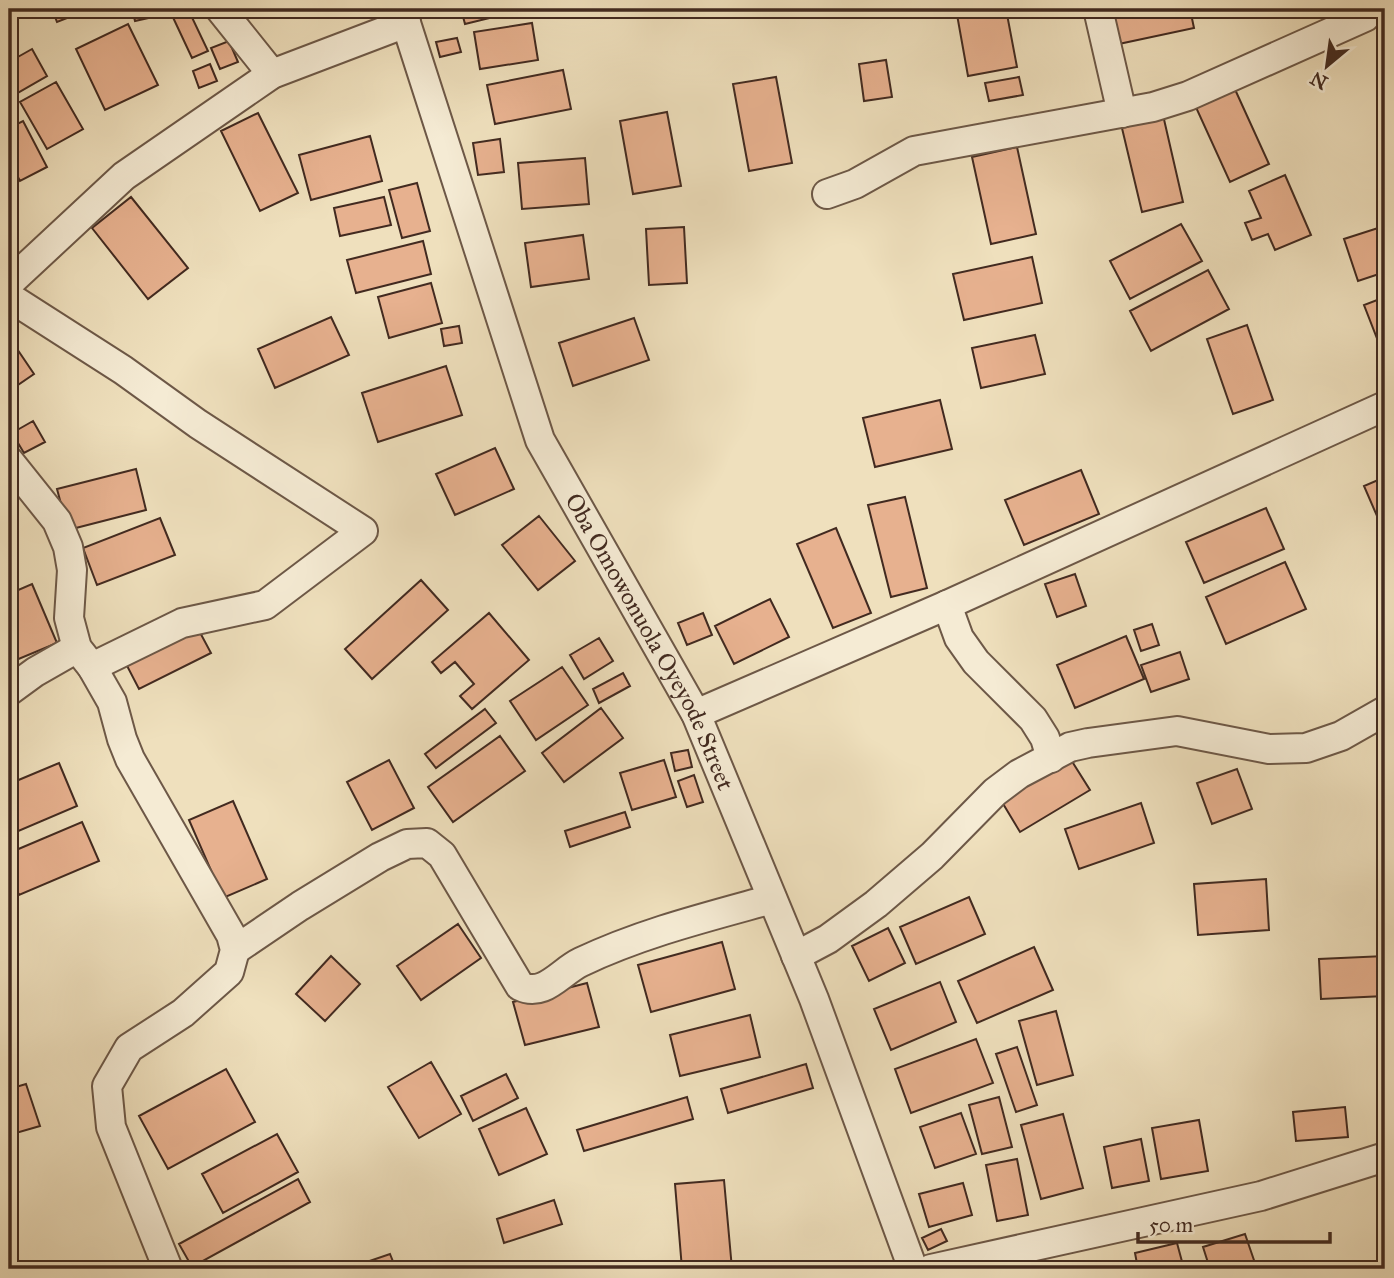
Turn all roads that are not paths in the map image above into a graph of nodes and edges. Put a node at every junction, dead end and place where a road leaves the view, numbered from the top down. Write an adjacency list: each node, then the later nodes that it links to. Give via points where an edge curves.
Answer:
1 (220, 9): 5 (street)
2 (1098, 9): 6 (street)
3 (405, 16): 5 (street); 16 (street, Oba Omowonuola Oyeyode Street, via 540,440)
4 (1365, 17): 6 (street, via 1188,96)
5 (272, 74): 8 (street, via 124,176)
6 (1122, 113): 7 (street, via 914,151)
7 (827, 194)
8 (9, 283)
9 (9, 297): 13 (street, via 363,531 265,605 181,623)
10 (1385, 405): 12 (street)
11 (9, 461): 13 (street, via 57,521 68,547 72,570 69,618)
12 (947, 605): 16 (street); 17 (street, via 959,638 976,662 1033,719)
13 (84, 658): 14 (street, via 34,671); 19 (street, via 112,702 130,759 231,935)
14 (9, 691)
15 (1385, 712): 17 (street, via 1341,736 1306,748 1269,749 1177,731 1088,743)
16 (696, 714): 18 (street, Oba Omowonuola Oyeyode Street)
17 (1051, 758): 20 (street, via 995,792 876,904)
18 (772, 899): 19 (street, via 634,939 530,991 520,986 442,855 427,844 407,844); 20 (street, Oba Omowonuola Oyeyode Street)
19 (234, 950): 22 (street, via 229,972 183,1013 130,1048 107,1086 111,1127)
20 (796, 956): 23 (street, Oba Omowonuola Oyeyode Street)
21 (1385, 1157): 24 (street, via 1261,1196)
22 (168, 1269)
23 (913, 1269)
24 (931, 1269)

